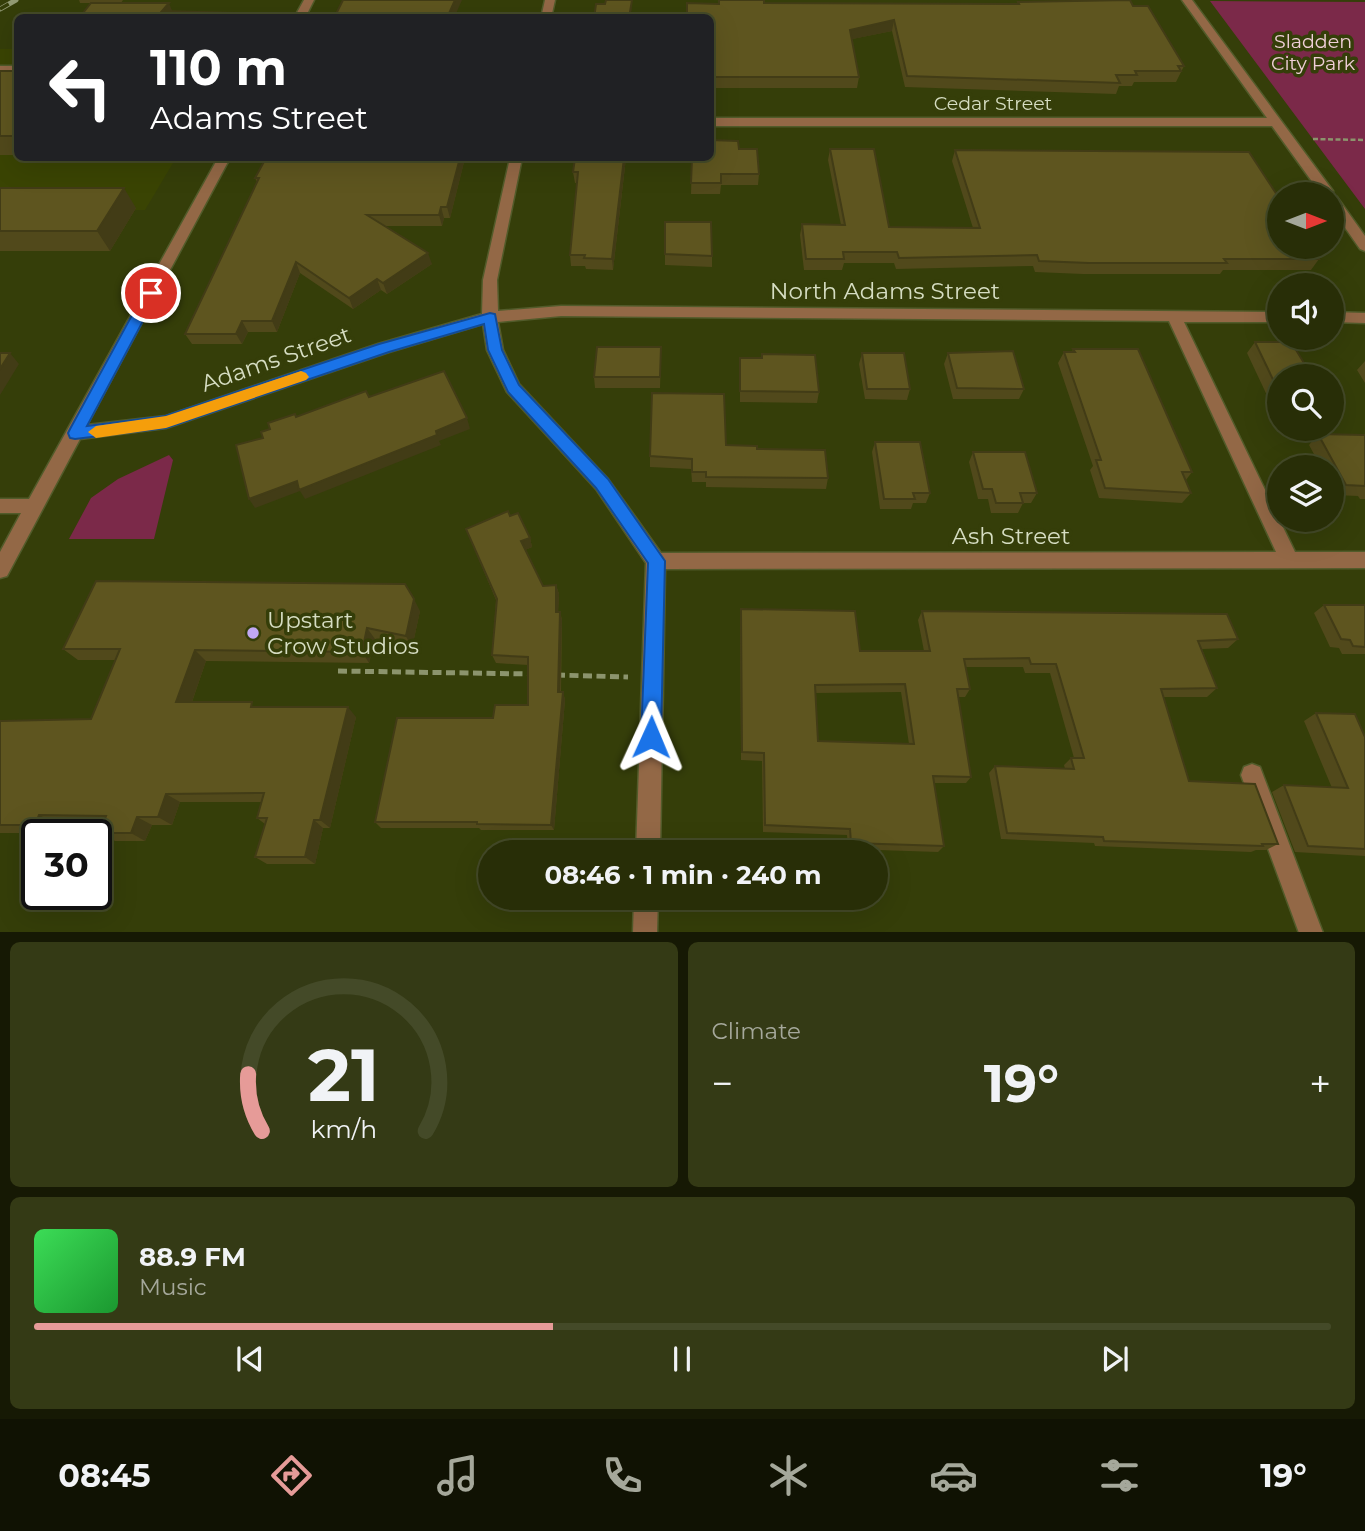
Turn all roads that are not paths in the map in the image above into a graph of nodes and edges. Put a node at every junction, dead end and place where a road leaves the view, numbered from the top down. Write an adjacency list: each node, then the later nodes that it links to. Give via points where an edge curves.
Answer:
1 (1187, 0): 3 (street)
2 (714, 122): 3 (street, Cedar Street)
3 (1276, 122): 6 (street)
4 (222, 161): 14 (street)
5 (515, 161): 10 (street, via 490,280)
6 (1319, 182)
7 (1344, 217): 8 (street)
8 (1365, 246)
9 (1174, 316): 10 (street, North Adams Street, via 561,311); 11 (street, North Adams Street); 17 (street)
10 (490, 317): 14 (street, Adams Street, via 166,422); 19 (street, via 495,350 513,388 602,484)
11 (1267, 317)
12 (1344, 317): 13 (street)
13 (1365, 317)
14 (75, 433): 16 (street)
15 (0, 506): 16 (street)
16 (36, 506): 20 (street)
17 (1289, 560): 18 (street, Ash Street); 19 (street, Ash Street)
18 (1365, 560)
19 (656, 561): 22 (street)
20 (0, 570)
21 (1252, 775): 25 (street)
22 (648, 840)
23 (646, 910): 24 (street)
24 (645, 932)
25 (1311, 932)

